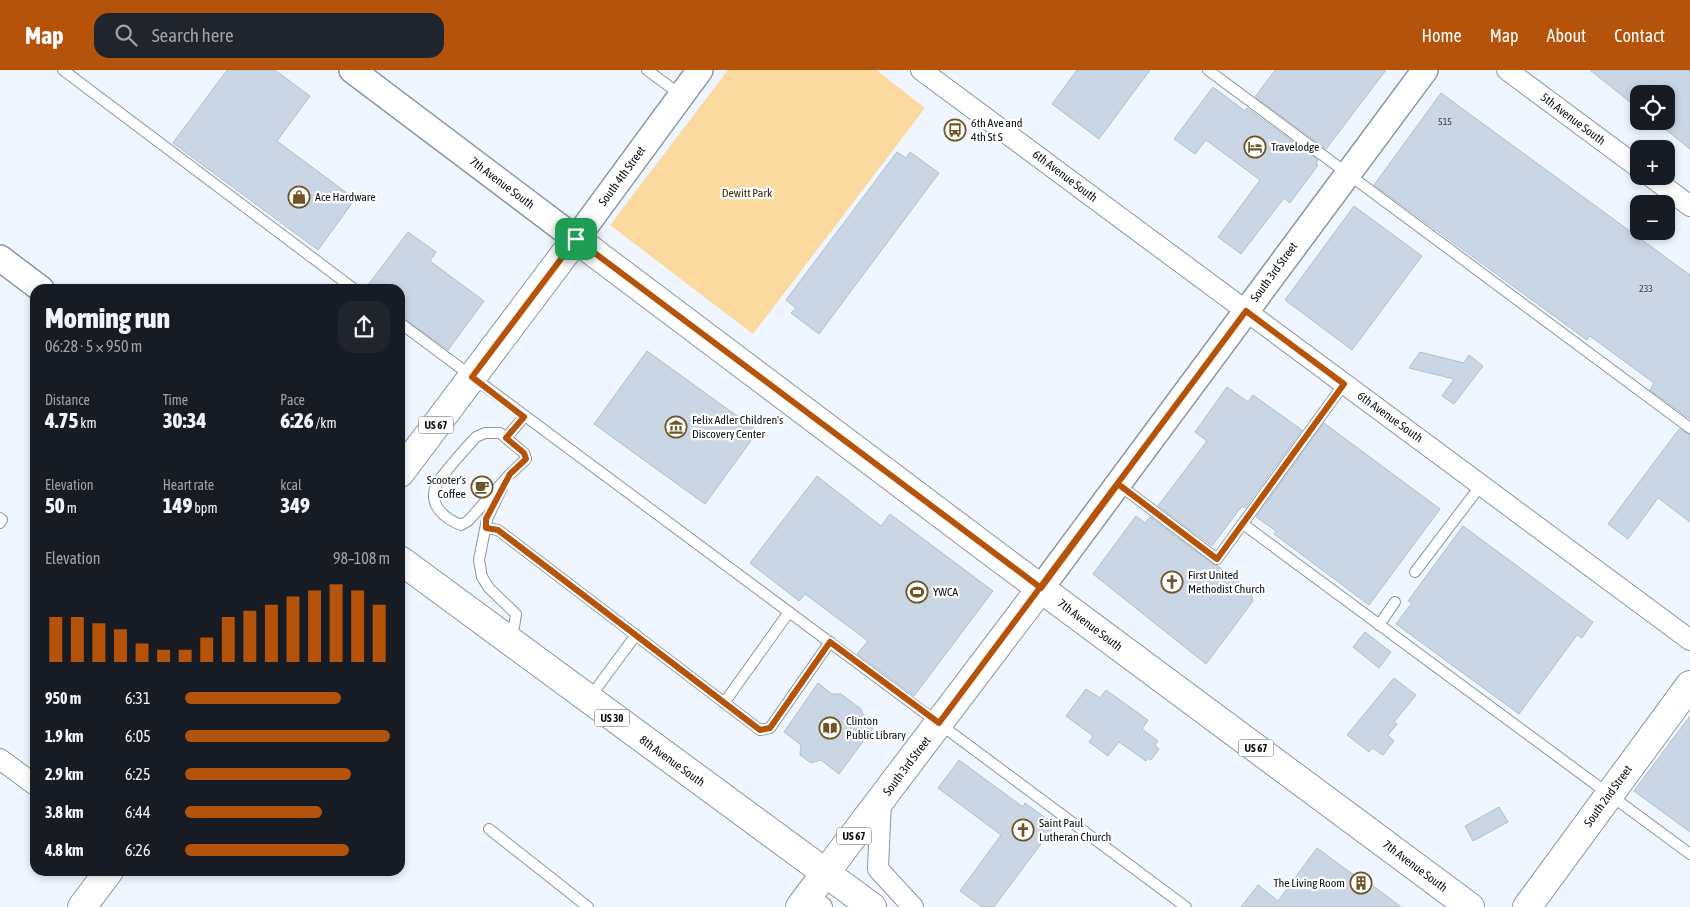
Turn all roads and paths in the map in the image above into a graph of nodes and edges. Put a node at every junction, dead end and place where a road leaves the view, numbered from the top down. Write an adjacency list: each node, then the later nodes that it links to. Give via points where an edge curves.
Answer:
1 (63, 70): 17 (lane)
2 (352, 70): 14 (street, 7th Avenue South)
3 (647, 70): 9 (lane)
4 (700, 70): 9 (street, South 4th Street)
5 (921, 70): 18 (street, 6th Avenue South)
6 (1208, 70): 11 (lane)
7 (1425, 70): 11 (street, South 3rd Street)
8 (1506, 70): 10 (street, 5th Avenue South)
9 (682, 95): 14 (street, South 4th Street)
10 (1630, 161)
11 (1347, 173): 18 (street, South 3rd Street); 23 (lane)
12 (1662, 185): 13 (street)
13 (1690, 206)
14 (576, 239): 20 (main road, South 4th Street / US 67); 35 (main road, 7th Avenue South / US 67)
15 (0, 258): 16 (street)
16 (34, 284)
17 (347, 284)
18 (1246, 311): 21 (street, 6th Avenue South); 27 (street, South 3rd Street)
19 (405, 327): 20 (lane)
20 (472, 377): 22 (lane); 25 (main road, South 4th Street / US 67)
21 (1344, 384): 28 (street, 6th Avenue South); 31 (lane)
22 (524, 417): 24 (lane); 37 (lane)
23 (1690, 428)
24 (506, 438): 26 (lane, via 524,453 526,459); 26 (lane, via 500,433 485,432 476,437 436,486 436,508 454,522 468,521)
25 (405, 467)
26 (510, 474): 32 (lane, via 486,519)
27 (1118, 484): 31 (lane, via 1217,559); 35 (street, South 3rd Street)
28 (1481, 485): 34 (lane); 41 (street, 6th Avenue South)
29 (0, 518): 30 (lane)
30 (0, 523)
31 (1243, 524): 38 (lane)
32 (486, 528): 39 (lane, via 498,530); 40 (lane, via 479,560 482,577 516,614 514,627)
33 (405, 564): 40 (main road, 8th Avenue South / US 30)
34 (1415, 572)
35 (1041, 588): 46 (main road, South 3rd Street / US 67); 61 (main road, 7th Avenue South / US 67)
36 (1395, 602): 38 (lane)
37 (789, 612): 42 (lane); 45 (lane)
38 (1378, 625): 49 (lane)
39 (636, 635): 44 (lane); 45 (lane)
40 (504, 638): 44 (main road, 8th Avenue South / US 30)
41 (1690, 640)
42 (830, 642): 45 (lane, via 770,728 760,730); 46 (lane)
43 (1690, 685): 49 (main road, South 2nd Street)
44 (588, 700): 53 (main road, 8th Avenue South / US 30)
45 (724, 703)
46 (939, 723): 50 (main road, South 3rd Street / US 67); 60 (lane)
47 (0, 759): 48 (street)
48 (30, 781)
49 (1610, 794): 52 (lane); 62 (main road, South 2nd Street)
50 (881, 800): 53 (main road, South 3rd Street / US 67); 59 (street, via 878,869)
51 (488, 829): 57 (lane)
52 (1690, 854)
53 (826, 872): 55 (main road, South 3rd Street); 58 (main road, 8th Avenue South / US 30)
54 (105, 876): 56 (main road)
55 (810, 904)
56 (82, 907)
57 (588, 907)
58 (872, 907)
59 (913, 907)
60 (1186, 907)
61 (1470, 907)
62 (1527, 907)

